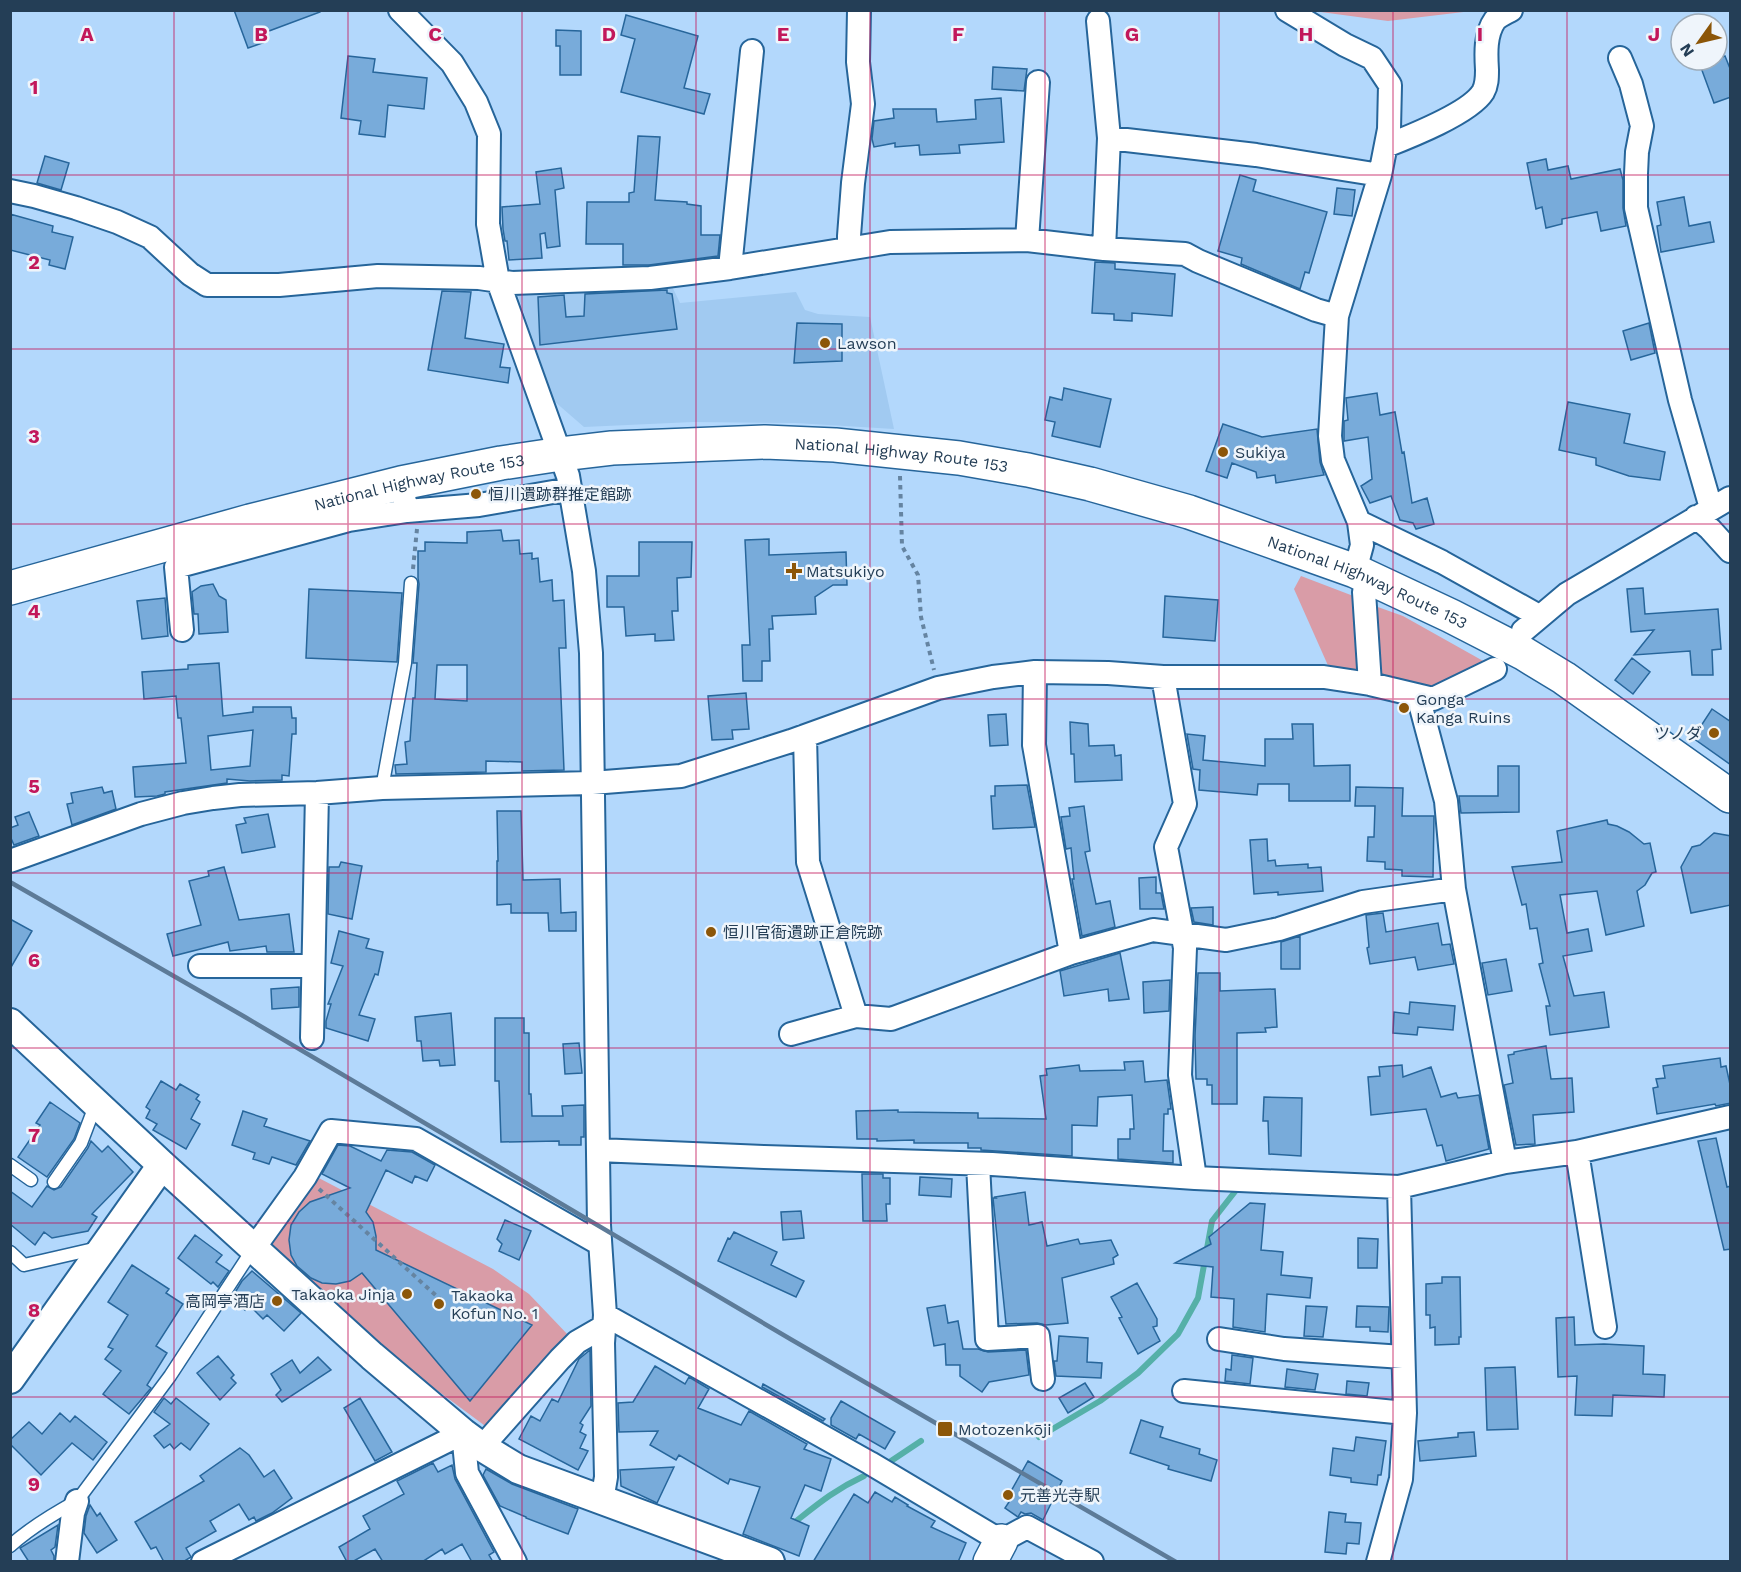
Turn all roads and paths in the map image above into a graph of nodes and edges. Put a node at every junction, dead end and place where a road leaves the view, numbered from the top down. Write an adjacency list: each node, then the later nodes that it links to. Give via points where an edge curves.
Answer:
1 (400, 10): 17 (street, via 452,63 476,102 489,134 488,224)
2 (1287, 10): 10 (street, via 1372,58 1390,85)
3 (1511, 10): 10 (street, via 1496,19 1491,28 1486,44 1487,80 1474,102 1416,135)
4 (859, 11): 14 (street, via 858,62 863,104)
5 (1098, 21): 9 (street)
6 (752, 51): 16 (street)
7 (1620, 58): 23 (street, via 1642,126 1636,208 1680,400)
8 (1038, 82): 13 (street)
9 (1109, 138): 11 (street, via 1256,154); 15 (street)
10 (1386, 146): 11 (street)
11 (1380, 175): 18 (street)
12 (10, 191): 17 (street, via 76,208 150,237 207,285 279,285 378,276)
13 (1027, 240): 14 (street, via 890,242); 15 (street)
14 (849, 249): 16 (street)
15 (1104, 249): 18 (street, via 1185,254)
16 (730, 268): 17 (street, via 650,278 512,283)
17 (498, 280): 20 (street)
18 (1337, 316): 24 (street, via 1330,436 1333,460)
19 (900, 451): 20 (highway, National Highway Route 153, via 765,442); 27 (highway, National Highway Route 153, via 982,462 1090,484 1189,512); 35 (path, via 902,546 918,575 921,617)
20 (561, 454): 21 (street); 22 (highway, National Highway Route 153, via 480,466)
21 (570, 489): 22 (street, via 479,505); 38 (street, via 584,571 591,653)
22 (409, 502): 28 (path); 29 (highway, National Highway Route 153, via 250,521); 30 (street, via 176,567)
23 (1713, 508): 24 (street, via 1568,594 1531,624 1442,562); 25 (street)
24 (1359, 522): 27 (street)
25 (1722, 532): 26 (street)
26 (1731, 551)
27 (1363, 574): 34 (street); 41 (highway, National Highway Route 153, via 1523,653)
28 (411, 583): 39 (lane, via 405,663)
29 (10, 588)
30 (182, 630)
31 (1495, 669): 36 (street, via 1433,699)
32 (1035, 672): 33 (street); 35 (street); 45 (street, via 1034,745)
33 (1163, 677): 34 (street, via 1324,677); 44 (street, via 1185,804 1166,847)
34 (1370, 684): 36 (street)
35 (938, 688): 37 (street)
36 (1418, 696): 43 (street, via 1446,801)
37 (805, 736): 38 (street, via 681,776); 48 (street, via 808,862)
38 (592, 783): 39 (street); 54 (street)
39 (382, 788): 40 (street)
40 (317, 793): 42 (street, via 240,795 183,803); 47 (street)
41 (1731, 796)
42 (10, 861)
43 (1454, 889): 44 (street, via 1363,902 1279,929 1226,940); 56 (street)
44 (1182, 934): 45 (street, via 1154,930); 61 (street, via 1185,948 1180,1075)
45 (1071, 953): 48 (street, via 891,1019)
46 (200, 966): 47 (street)
47 (313, 966): 51 (street)
48 (856, 1016): 50 (street)
49 (10, 1023): 52 (street)
50 (791, 1034)
51 (312, 1038)
52 (99, 1105): 59 (street); 63 (lane, via 81,1143)
53 (1731, 1117): 55 (street)
54 (598, 1150): 57 (street); 65 (street)
55 (1577, 1152): 56 (street); 71 (street)
56 (1505, 1162): 64 (street)
57 (978, 1164): 61 (street); 75 (street, via 987,1339 1038,1336)
58 (10, 1165): 62 (lane)
59 (162, 1165): 66 (street); 67 (street)
60 (305, 1177): 65 (street, via 331,1131 416,1139); 67 (street); 69 (path)
61 (1195, 1178): 64 (street)
62 (31, 1180)
63 (54, 1182)
64 (1399, 1187): 73 (street)
65 (600, 1244): 70 (street)
66 (105, 1247): 68 (lane, via 24,1265); 74 (street)
67 (254, 1248): 78 (street, via 372,1356); 79 (lane, via 170,1377)
68 (10, 1252)
69 (442, 1301)
70 (604, 1321): 78 (street); 80 (street, via 606,1477); 82 (street, via 870,1463)
71 (1605, 1327)
72 (1218, 1339): 73 (street, via 1284,1349)
73 (1403, 1357): 77 (street)
74 (11, 1378)
75 (1042, 1379)
76 (1184, 1391): 77 (street)
77 (1405, 1413): 88 (street, via 1401,1479)
78 (473, 1440): 80 (street, via 518,1469); 84 (street); 85 (street, via 467,1473)
79 (77, 1501): 81 (lane); 83 (street)
80 (602, 1501): 86 (street)
81 (10, 1546)
82 (995, 1551): 87 (street, via 1027,1527)
83 (67, 1562)
84 (203, 1562)
85 (515, 1562)
86 (770, 1562)
87 (1092, 1562)
88 (1378, 1562)

